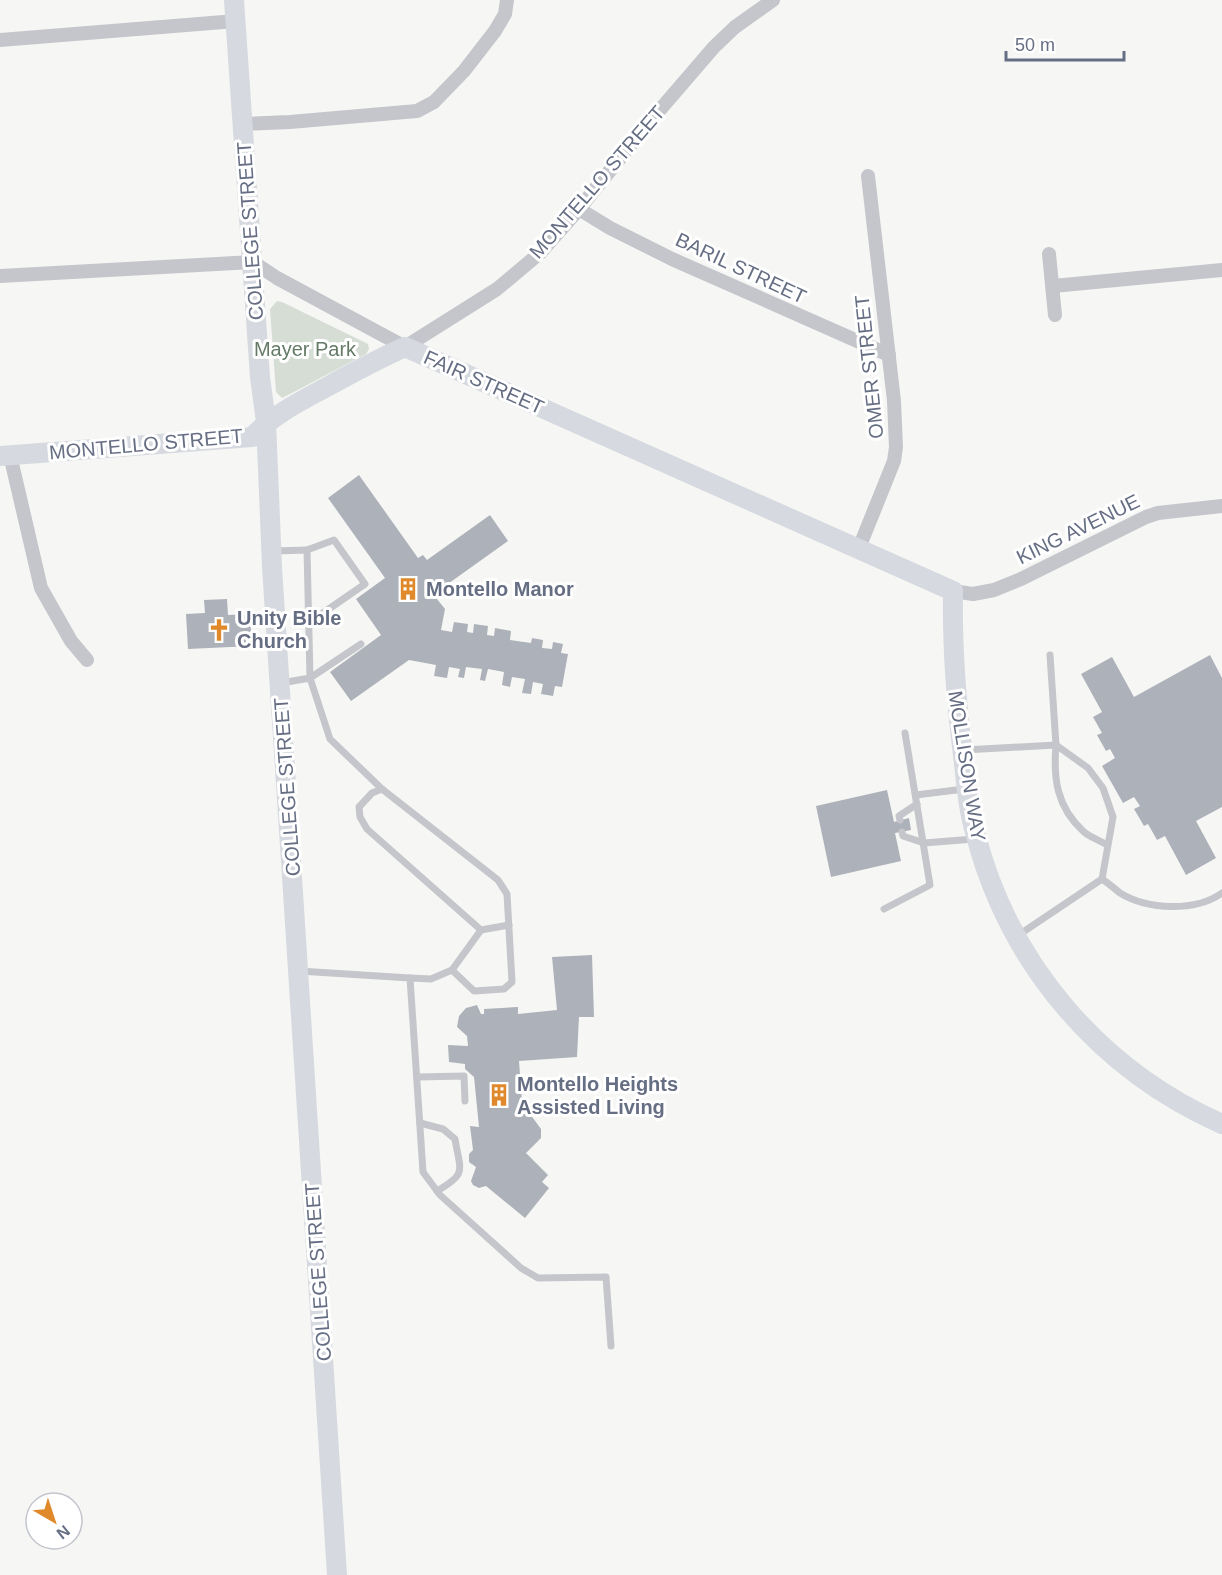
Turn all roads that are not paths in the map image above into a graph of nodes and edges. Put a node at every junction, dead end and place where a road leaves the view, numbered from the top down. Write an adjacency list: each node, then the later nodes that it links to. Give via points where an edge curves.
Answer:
1 (234, 0): 4 (main road, COLLEGE STREET)
2 (507, 0): 6 (street, via 505,14 495,31 464,71 434,102 417,111)
3 (773, 0): 8 (street, MONTELLO STREET, via 714,47)
4 (236, 21): 5 (street); 6 (main road, COLLEGE STREET)
5 (0, 40)
6 (242, 124): 10 (main road, COLLEGE STREET)
7 (868, 176): 16 (street, OMER STREET)
8 (579, 209): 15 (street, MONTELLO STREET, via 540,253 496,290); 16 (street, BARIL STREET, via 672,259)
9 (1049, 254): 13 (street)
10 (254, 262): 12 (street); 15 (street, FAIR STREET); 17 (main road, COLLEGE STREET)
11 (1222, 270): 13 (street)
12 (0, 276)
13 (1053, 286): 14 (street)
14 (1055, 315)
15 (405, 347): 17 (main road, MONTELLO STREET); 20 (main road, FAIR STREET)
16 (889, 355): 20 (street, OMER STREET, via 894,461)
17 (266, 422): 18 (main road, MONTELLO STREET, via 252,437); 22 (main road, COLLEGE STREET)
18 (5, 456): 27 (street, via 40,588 71,641)
19 (1222, 506): 23 (street, KING AVENUE, via 1146,516 994,590 974,594)
20 (859, 548): 23 (main road, FAIR STREET)
21 (307, 550): 22 (lane); 24 (lane); 24 (lane, via 334,540 365,584)
22 (272, 551): 29 (main road, COLLEGE STREET)
23 (953, 591): 32 (main road, MOLLISON WAY, via 953,669)
24 (308, 624): 28 (lane)
25 (361, 644): 28 (lane)
26 (1050, 655): 31 (lane)
27 (87, 660)
28 (310, 678): 29 (lane); 34 (lane, via 330,739)
29 (280, 683): 49 (main road, COLLEGE STREET)
30 (905, 733): 35 (lane)
31 (1056, 745): 32 (lane); 41 (lane, via 1054,769 1059,795 1084,832); 41 (lane, via 1088,768 1103,788 1113,817)
32 (962, 750): 33 (main road, MOLLISON WAY)
33 (967, 788): 35 (lane); 39 (main road, MOLLISON WAY)
34 (382, 789): 45 (lane, via 498,880 507,894); 46 (lane, via 372,792 359,807 367,829)
35 (916, 795): 36 (lane)
36 (917, 804): 37 (lane, via 899,816); 40 (lane)
37 (900, 820)
38 (902, 832): 40 (lane, via 903,836)
39 (976, 838): 40 (lane); 47 (main road, MOLLISON WAY)
40 (924, 843): 44 (lane, via 930,885)
41 (1107, 844): 42 (lane)
42 (1102, 879): 43 (lane, via 1122,894 1152,904 1186,908); 47 (lane)
43 (1222, 893)
44 (884, 909)
45 (509, 925): 46 (lane); 48 (lane, via 512,982 504,989 474,991)
46 (481, 930): 48 (lane)
47 (1016, 937): 54 (main road, MOLLISON WAY, via 1057,999 1100,1044 1147,1083)
48 (452, 970): 50 (lane, via 430,979)
49 (299, 971): 50 (lane); 57 (main road, COLLEGE STREET)
50 (410, 978): 51 (lane)
51 (417, 1077): 52 (lane, via 464,1076); 53 (lane)
52 (465, 1101)
53 (420, 1123): 55 (lane, via 423,1172); 55 (lane, via 443,1129 455,1138 460,1172 456,1180)
54 (1222, 1124)
55 (437, 1191): 56 (lane, via 521,1268 538,1278 606,1277)
56 (611, 1346)
57 (337, 1575)

